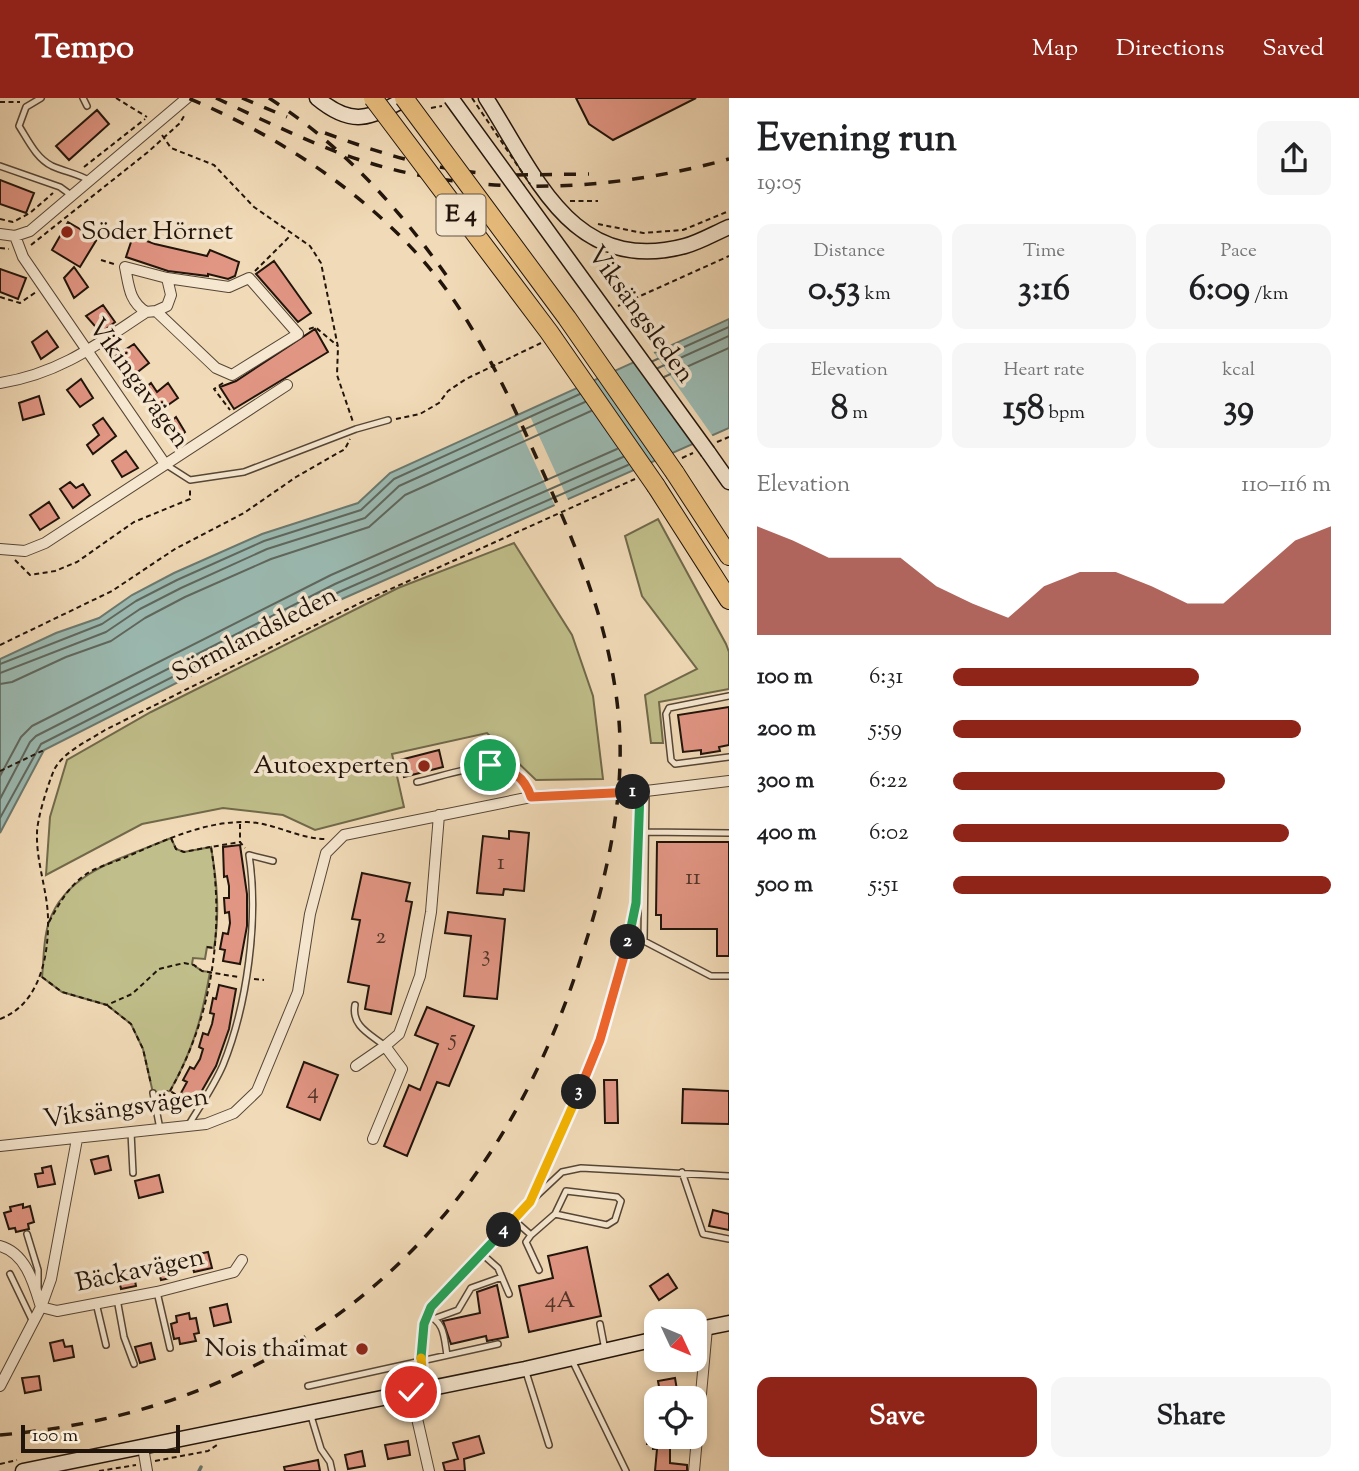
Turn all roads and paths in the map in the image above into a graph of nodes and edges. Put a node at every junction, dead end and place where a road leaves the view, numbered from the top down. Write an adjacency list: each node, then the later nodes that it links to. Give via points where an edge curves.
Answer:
1 (41, 98): 12 (lane)
2 (83, 98): 13 (lane)
3 (117, 98): 16 (path)
4 (187, 98): 19 (street)
5 (317, 98): 7 (main road, via 337,113 365,118)
6 (373, 98): 61 (highway, E 4, bridge, via 549,332)
7 (406, 98): 60 (highway, E 4, bridge, via 567,318)
8 (462, 98): 24 (main road, bridge)
9 (486, 99): 26 (main road, via 545,195 586,235 642,252 687,245)
10 (449, 101): 14 (path); 24 (main road, bridge)
11 (0, 102): 12 (path)
12 (30, 102): 19 (lane, via 19,126 34,150 50,165)
13 (87, 106)
14 (430, 108)
15 (185, 112): 17 (path, via 180,123)
16 (147, 118)
17 (163, 137): 28 (path, via 171,148 214,165 254,207); 31 (path, via 52,232)
18 (0, 166): 20 (lane, via 60,187)
19 (90, 181): 20 (street)
20 (72, 196): 29 (street, via 30,231)
21 (598, 201): 22 (path, via 569,201)
22 (577, 208)
23 (729, 211): 25 (path, via 683,230 643,233)
24 (536, 212): 58 (main road, Viksängsleden, bridge)
25 (593, 223)
26 (729, 227)
27 (0, 234): 29 (street)
28 (292, 234): 36 (path); 43 (path, via 310,246 321,263)
29 (15, 236): 31 (street, Vikingavägen)
30 (0, 248): 31 (path)
31 (21, 250): 37 (street, Vikingavägen)
32 (729, 256): 39 (path)
33 (101, 260): 34 (path)
34 (125, 267): 35 (street); 40 (street, via 130,295 137,307)
35 (167, 278): 36 (street, via 229,287); 40 (street, via 171,295 167,306)
36 (249, 278): 41 (street)
37 (43, 286): 38 (path, via 20,303); 44 (street, Vikingavägen)
38 (0, 296)
39 (609, 311)
40 (151, 312): 44 (street); 45 (street, via 216,368)
41 (298, 334): 43 (path, via 315,327); 45 (street)
42 (543, 342): 49 (path, via 476,373 420,414)
43 (338, 347): 50 (path, via 337,375)
44 (88, 351): 46 (street, via 31,378); 55 (street, Vikingavägen)
45 (232, 376): 48 (path, via 215,389)
46 (0, 383)
47 (287, 386): 48 (street)
48 (236, 418): 55 (street)
49 (388, 420): 50 (lane, Vikingavägen)
50 (356, 429): 57 (lane, Vikingavägen, via 244,472); 62 (path, via 345,449 244,513 175,549 112,591)
51 (729, 437): 52 (path)
52 (717, 442)
53 (693, 453): 54 (path)
54 (681, 458)
55 (165, 464): 57 (lane, Vikingavägen); 59 (street, via 46,543 25,551)
56 (646, 474): 84 (path, Sörmlandsleden, via 362,602 104,730 69,753 55,769 37,829 48,922)
57 (190, 480): 59 (path, via 190,499 134,522 77,562 30,575)
58 (729, 482)
59 (2, 550)
60 (726, 551)
61 (729, 600)
62 (0, 645)
63 (729, 696): 65 (lane, via 669,708 666,714 669,754 675,764)
64 (44, 750): 66 (path)
65 (729, 757)
66 (0, 771)
67 (729, 781): 69 (street, Viksängsvägen)
68 (417, 782): 70 (lane, via 490,765 524,779)
69 (646, 791): 70 (street, Viksängsvägen); 73 (lane)
70 (531, 797): 71 (street, Viksängsvägen)
71 (439, 815): 91 (street, via 420,976 399,1034); 96 (street, Viksängsvägen, via 344,835 327,853 310,914 298,992 257,1091 234,1113)
72 (240, 823): 76 (path, via 240,842)
73 (646, 832): 74 (lane); 85 (lane, via 644,941 711,976)
74 (729, 833)
75 (171, 838): 76 (path, via 176,849 184,852)
76 (211, 847): 80 (path, via 218,885)
77 (273, 861): 86 (lane, via 250,855 254,924)
78 (636, 903): 105 (path, via 600,1040)
79 (207, 947): 80 (path)
80 (214, 948): 83 (path)
81 (193, 958): 82 (path)
82 (192, 964): 83 (path); 88 (path, via 159,969 132,994)
83 (210, 972): 86 (path); 93 (path, via 202,1021 189,1058)
84 (41, 976): 88 (path, via 62,992); 90 (path, Sörmlandsleden, via 24,1001)
85 (729, 976)
86 (245, 978): 87 (path); 95 (lane, via 236,1029 222,1068)
87 (264, 980)
88 (107, 1005): 94 (path, via 131,1024 143,1049)
89 (355, 1005): 91 (lane, via 357,1024)
90 (0, 1019)
91 (385, 1046): 92 (street); 100 (street, via 402,1069)
92 (356, 1066)
93 (170, 1091): 94 (path); 95 (path)
94 (153, 1093): 97 (lane)
95 (199, 1108): 96 (lane)
96 (188, 1126): 97 (street, Viksängsvägen)
97 (160, 1129): 98 (street, Viksängsvägen)
98 (131, 1132): 99 (street, Viksängsvägen); 103 (lane)
99 (77, 1139): 101 (street, Viksängsvägen); 122 (street, via 51,1279)
100 (373, 1139)
101 (0, 1146)
102 (682, 1172): 104 (lane); 105 (lane, via 581,1168 562,1172); 110 (lane, via 703,1234)
103 (133, 1173)
104 (729, 1177)
105 (530, 1202): 107 (lane)
106 (555, 1214): 106 (lane, via 566,1191 621,1200 615,1220 607,1226); 109 (lane)
107 (514, 1220): 109 (lane); 112 (lane)
108 (27, 1234): 119 (lane, via 38,1270)
109 (531, 1235): 114 (lane, via 526,1242)
110 (729, 1239)
111 (0, 1247): 119 (street, via 9,1249 30,1271)
112 (481, 1253): 116 (lane); 123 (lane)
113 (242, 1260): 117 (street, Bäckavägen, via 234,1272)
114 (539, 1270)
115 (10, 1275): 125 (lane)
116 (502, 1277): 118 (lane); 124 (lane, via 471,1288 458,1310)
117 (157, 1292): 120 (street, Bäckavägen); 132 (lane)
118 (509, 1294)
119 (37, 1296): 122 (street)
120 (117, 1299): 121 (street, Bäckavägen); 137 (lane)
121 (96, 1303): 122 (street, Bäckavägen, via 57,1311); 131 (lane)
122 (41, 1307): 125 (street)
123 (426, 1315): 124 (lane); 136 (lane)
124 (436, 1318): 134 (lane)
125 (33, 1322): 140 (street)
126 (729, 1323): 128 (main road)
127 (600, 1324): 133 (lane)
128 (707, 1328)
129 (644, 1342): 133 (main road)
130 (498, 1344): 134 (lane)
131 (106, 1345)
132 (170, 1348)
133 (605, 1350): 135 (main road)
134 (447, 1355): 136 (lane)
135 (571, 1358): 138 (main road); 150 (lane)
136 (421, 1361): 141 (lane); 142 (lane)
137 (134, 1364)
138 (525, 1369): 142 (main road); 144 (lane)
139 (699, 1372): 151 (street)
140 (0, 1385)
141 (308, 1386)
142 (418, 1390): 143 (main road); 149 (street)
143 (310, 1413): 145 (main road); 148 (lane)
144 (549, 1445)
145 (143, 1447): 146 (main road); 147 (street)
146 (23, 1471)
147 (147, 1471)
148 (332, 1471)
149 (429, 1471)
150 (626, 1471)
151 (694, 1471)

